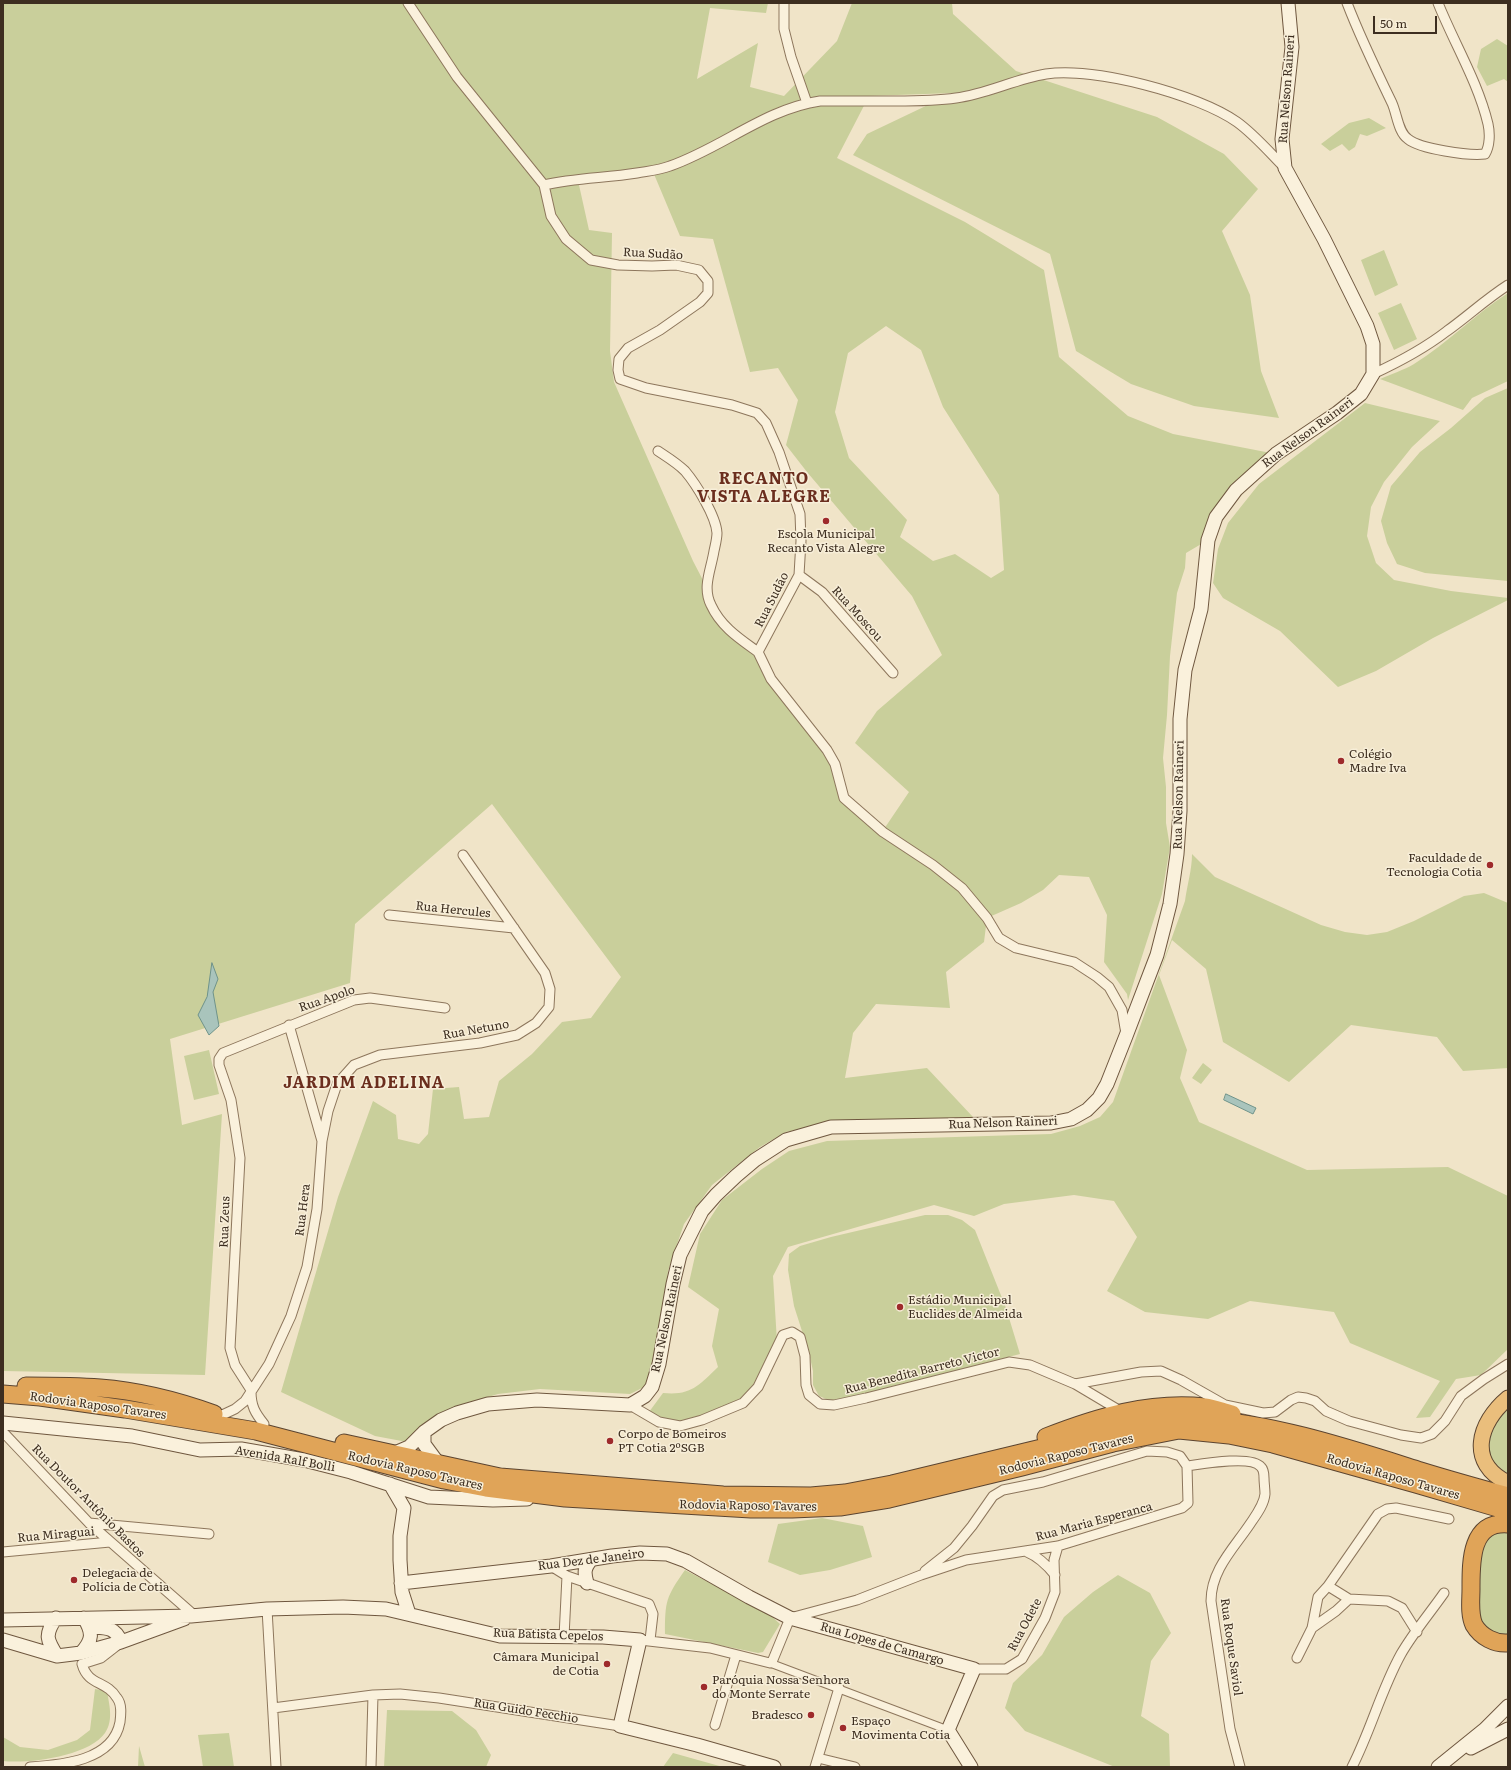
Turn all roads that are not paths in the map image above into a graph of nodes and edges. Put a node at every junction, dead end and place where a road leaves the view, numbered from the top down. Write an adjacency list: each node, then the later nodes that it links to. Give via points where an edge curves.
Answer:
1 (408, 3): 8 (street, via 457,77)
2 (784, 3): 6 (street, via 784,29)
3 (1288, 3): 7 (main road, Rua Nelson Raineri, via 1292,47 1282,139)
4 (1347, 3): 5 (street, via 1401,130 1408,139 1422,146 1447,151 1485,154 1488,149 1488,125 1478,95)
5 (1438, 3)
6 (807, 103): 7 (street, via 932,101 956,98 1046,74 1086,73 1134,82 1224,114 1246,130); 8 (street, via 775,114 664,169)
7 (1285, 168): 10 (main road, Rua Nelson Raineri, via 1367,326 1373,344)
8 (544, 185): 12 (street, Rua Sudão, via 551,216 566,239 591,260 625,265 676,265 699,270 708,281 708,292 700,302 660,330 628,348 619,359 620,378 646,388 732,405 757,413 766,423 800,514)
9 (1508, 285): 10 (street, via 1448,331 1393,365)
10 (1373, 374): 20 (main road, Rua Nelson Raineri, via 1361,394 1276,454 1236,490 1216,517 1208,540 1201,609 1184,670 1180,719 1178,854 1170,904 1157,955)
11 (658, 451): 13 (street, via 685,471 714,520 714,552 706,586 711,605 730,632)
12 (799, 575): 13 (street, Rua Sudão); 14 (street, Rua Moscou, via 822,592)
13 (758, 652): 20 (street, via 771,679 827,750 835,764 844,798 883,832 962,888 987,918 999,938 1016,948 1074,962 1097,977 1108,987 1122,1010)
14 (893, 673)
15 (463, 856): 17 (street, Rua Netuno)
16 (390, 915): 17 (street, Rua Hercules)
17 (514, 928): 22 (street, Rua Netuno, via 545,973 550,989 548,1007 536,1023 517,1035 480,1044 380,1055 354,1065 337,1084)
18 (445, 1008): 19 (street, Rua Apolo, via 370,998 354,1000)
19 (289, 1025): 21 (street, Rua Apolo); 22 (street, Rua Hera)
20 (1126, 1036): 29 (main road, Rua Nelson Raineri, via 1099,1098 1087,1110 1071,1119 1051,1123 831,1127 786,1140 755,1160 702,1210 680,1255 652,1387 645,1396)
21 (223, 1053): 26 (street, Rua Zeus, via 218,1065 231,1100 240,1158 230,1348 235,1365)
22 (322, 1141): 26 (street, Rua Hera, via 317,1209 307,1268 291,1316 269,1364)
23 (1508, 1364): 24 (street, via 1462,1396 1445,1421 1432,1434 1421,1438 1348,1421 1306,1398 1298,1397 1275,1412 1263,1413 1225,1404 1161,1372 1141,1372)
24 (1075, 1384): 29 (street, Rua Benedita Barreto Victor, via 1030,1365 1009,1362 866,1398 834,1405 820,1404 809,1395 802,1343 800,1337 792,1332 783,1335 758,1387 743,1403 680,1426 659,1422); 31 (street)
25 (3, 1389): 30 (highway, Rodovia Raposo Tavares); 32 (highway, Rodovia Raposo Tavares, via 59,1392)
26 (251, 1390): 32 (street, Rua Hera, via 240,1405); 34 (street, via 254,1413)
27 (1508, 1398): 43 (highway, via 1490,1416 1483,1430 1482,1444 1489,1468 1497,1478)
28 (3, 1404): 30 (highway, via 20,1408)
29 (630, 1405): 36 (main road, via 537,1400 488,1404 440,1420)
30 (125, 1409): 48 (highway, Rodovia Raposo Tavares, via 256,1431 444,1480)
31 (1123, 1412): 37 (highway, via 1176,1406 1207,1407 1284,1427); 40 (highway, via 1085,1422)
32 (218, 1415): 34 (highway, Rodovia Raposo Tavares)
33 (3, 1423): 44 (main road, Avenida Ralf Bolli, via 132,1436 200,1450 241,1449 304,1460)
34 (264, 1424): 38 (highway, Rodovia Raposo Tavares)
35 (3, 1432): 52 (street, Rua Doutor Antônio Bastos)
36 (424, 1432): 38 (main road, via 409,1447); 41 (main road, via 424,1444)
37 (1304, 1437): 39 (highway, Rodovia Raposo Tavares); 40 (highway, Rodovia Raposo Tavares, via 1240,1423 1199,1419 1170,1420 1091,1435)
38 (395, 1453): 41 (highway, Rodovia Raposo Tavares)
39 (1362, 1453): 45 (highway); 47 (highway, Rodovia Raposo Tavares)
40 (998, 1459): 41 (highway, Rodovia Raposo Tavares, via 892,1484 845,1493 811,1496 723,1495 500,1477)
41 (438, 1463)
42 (1187, 1466): 56 (street, Rua Maria Esperanca, via 1188,1503 1182,1508); 61 (street, via 1180,1456 1147,1451 1043,1482 1003,1490 993,1496 954,1548); 106 (street, Rua Roque Saviol, via 1240,1461 1257,1463 1264,1472 1265,1494 1259,1511 1217,1571 1211,1588 1229,1722)
43 (1508, 1483)
44 (390, 1484): 46 (main road, Avenida Ralf Bolli); 49 (main road)
45 (1508, 1487)
46 (421, 1494): 48 (main road, Avenida Ralf Bolli, via 455,1499); 49 (main road)
47 (1508, 1496)
48 (565, 1498): 50 (highway, Rodovia Raposo Tavares, via 744,1508 840,1506 889,1499 1113,1443 1179,1430 1229,1434 1272,1444)
49 (404, 1508): 66 (main road, via 400,1536)
50 (1508, 1511)
51 (1449, 1519): 65 (street, via 1387,1508 1378,1514)
52 (89, 1522): 54 (street); 55 (street, Rua Doutor Antônio Bastos)
53 (1508, 1524): 83 (highway, via 1490,1527 1481,1534 1474,1545 1471,1562 1471,1612 1474,1626 1486,1638 1501,1644)
54 (209, 1534)
55 (110, 1542): 57 (street, Rua Miraguai); 72 (street, Rua Doutor Antônio Bastos)
56 (1058, 1546): 58 (street, Rua Maria Esperanca); 62 (street, Rua Odete, via 1054,1560)
57 (3, 1552)
58 (1026, 1552): 61 (street, Rua Maria Esperanca, via 966,1560); 62 (street, via 1047,1565)
59 (591, 1560): 60 (main road, Rua Dez de Janeiro); 64 (main road, via 584,1574); 74 (main road, Rua Dez de Janeiro, via 640,1553 667,1554 686,1561)
60 (551, 1566): 63 (street); 66 (main road, Rua Dez de Janeiro)
61 (921, 1575): 74 (street, Rua Maria Esperanca, via 856,1600)
62 (1055, 1575): 89 (street, Rua Odete, via 1055,1592 1045,1618 1022,1659 1006,1669)
63 (567, 1576): 64 (street); 79 (street)
64 (587, 1583): 81 (street, via 649,1604 653,1614)
65 (1328, 1586): 68 (street); 77 (street, via 1318,1597)
66 (402, 1587): 70 (main road); 71 (main road)
67 (1444, 1593): 78 (street)
68 (1349, 1599): 77 (street); 78 (street, via 1388,1601 1402,1608)
69 (267, 1609): 70 (main road, Rua Batista Cepelos); 72 (main road, Rua Batista Cepelos); 93 (street)
70 (386, 1609): 71 (main road, Rua Batista Cepelos)
71 (409, 1614): 79 (main road, Rua Batista Cepelos, via 500,1636)
72 (193, 1616): 76 (main road); 82 (main road)
73 (56, 1618): 75 (main road); 76 (main road); 86 (main road, via 48,1636 49,1644)
74 (790, 1618): 88 (street); 89 (main road, Rua Lopes de Camargo)
75 (3, 1620)
76 (87, 1622): 82 (main road, via 113,1630); 84 (main road, via 91,1636 89,1644)
77 (1312, 1628): 87 (street)
78 (1417, 1632): 107 (street, via 1401,1653)
79 (564, 1637): 81 (main road, Rua Batista Cepelos)
80 (3, 1640): 86 (main road)
81 (645, 1640): 85 (street, via 710,1648); 95 (main road)
82 (121, 1642): 84 (main road); 100 (street, via 101,1658 82,1664 85,1674 108,1687 118,1699 122,1714 119,1730 112,1741 82,1760 63,1765)
83 (1508, 1643)
84 (80, 1653): 86 (main road)
85 (736, 1655): 88 (street); 94 (street)
86 (57, 1656)
87 (1298, 1658)
88 (770, 1663): 90 (street)
89 (974, 1669): 97 (main road)
90 (839, 1688): 97 (street); 98 (street)
91 (373, 1695): 93 (street, Rua Guido Fecchio); 95 (street, Rua Guido Fecchio, via 400,1694 439,1698); 102 (street)
92 (1508, 1706): 108 (main road)
93 (273, 1708): 101 (street)
94 (715, 1725)
95 (620, 1726): 103 (main road, Rua Guido Fecchio)
96 (1508, 1729): 108 (main road)
97 (948, 1730): 99 (main road)
98 (818, 1758): 104 (street); 105 (street)
99 (968, 1766)
100 (30, 1767)
101 (276, 1767)
102 (372, 1767)
103 (774, 1767)
104 (815, 1767)
105 (855, 1767)
106 (1240, 1767)
107 (1352, 1767)
108 (1440, 1767)

